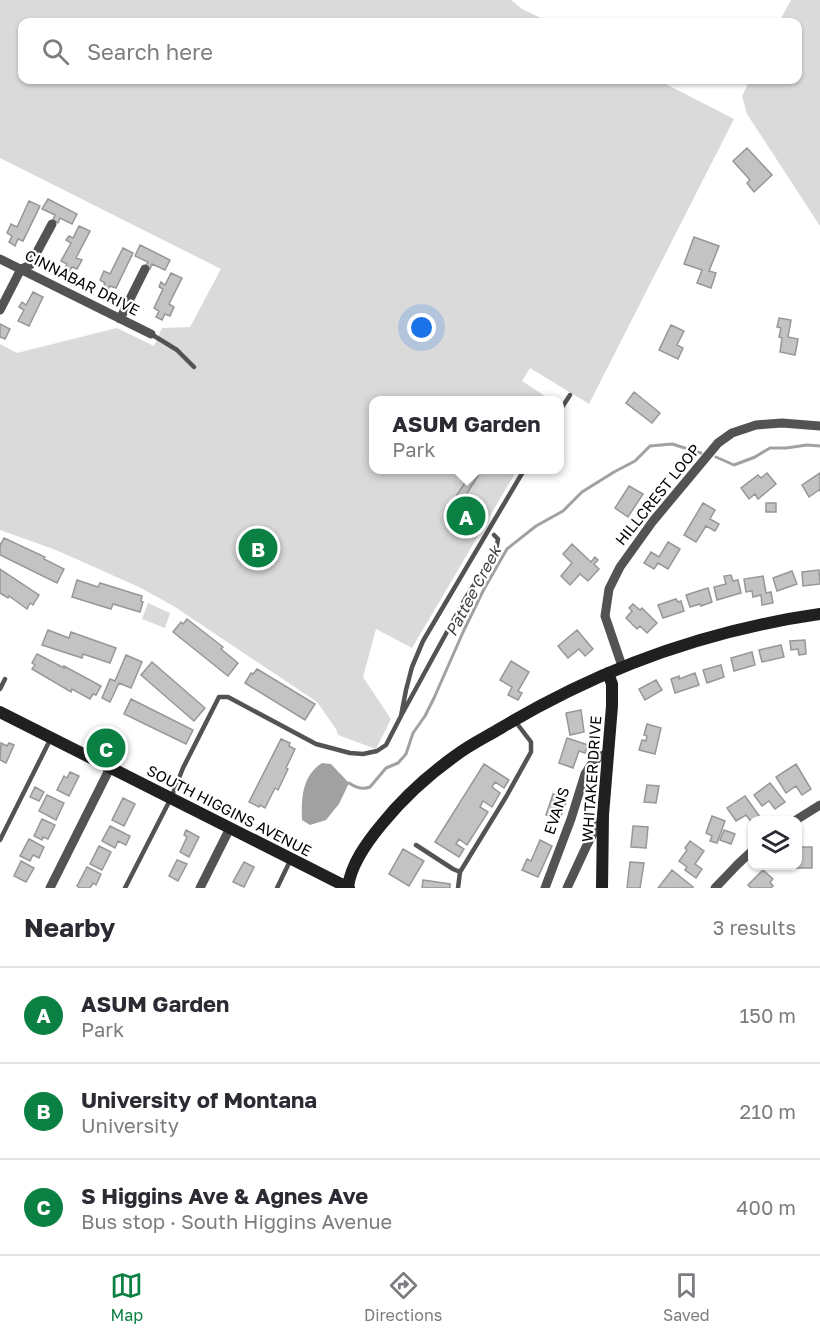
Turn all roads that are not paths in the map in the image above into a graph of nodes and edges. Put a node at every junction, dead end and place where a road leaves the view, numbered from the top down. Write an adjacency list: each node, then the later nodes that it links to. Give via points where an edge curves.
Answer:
1 (52, 224): 3 (street, via 30,265)
2 (0, 259): 3 (street, CINNABAR DRIVE)
3 (21, 269): 5 (street); 6 (street, CINNABAR DRIVE)
4 (145, 269): 6 (street)
5 (0, 310)
6 (120, 320): 7 (street, CINNABAR DRIVE)
7 (151, 334): 8 (lane, via 177,350)
8 (194, 367)
9 (570, 395): 10 (lane)
10 (564, 404)
11 (820, 426): 15 (street, HILLCREST LOOP, via 756,425 732,433 718,443 653,521 620,567 609,590 605,616)
12 (522, 474): 20 (lane, via 423,641 412,667)
13 (494, 535): 20 (lane, via 498,539 496,550)
14 (820, 614): 15 (street, via 735,630)
15 (622, 666): 16 (street)
16 (608, 673): 21 (street); 23 (street, WHITAKER DRIVE, via 612,684)
17 (5, 679): 18 (lane)
18 (0, 689)
19 (0, 712): 22 (street, SOUTH HIGGINS AVENUE)
20 (401, 716): 25 (lane, via 383,747 363,754 350,753 316,744 228,697 219,697)
21 (514, 720): 34 (lane, via 531,742 531,753); 39 (street, via 456,754 418,784 373,835 351,873)
22 (51, 738): 24 (street, SOUTH HIGGINS AVENUE); 30 (lane)
23 (609, 752): 27 (street, WHITAKER DRIVE); 41 (street, EVANS, via 598,758 585,774)
24 (110, 768): 25 (street, SOUTH HIGGINS AVENUE); 35 (street)
25 (171, 798): 29 (street, SOUTH HIGGINS AVENUE); 36 (lane)
26 (820, 805): 28 (street)
27 (603, 815): 42 (street); 43 (street, WHITAKER DRIVE)
28 (802, 816)
29 (230, 828): 33 (street, SOUTH HIGGINS AVENUE); 37 (street)
30 (0, 840)
31 (416, 845): 34 (lane)
32 (748, 855): 44 (street)
33 (291, 859): 38 (lane); 39 (street, SOUTH HIGGINS AVENUE)
34 (460, 872): 40 (lane)
35 (50, 888)
36 (125, 888)
37 (200, 888)
38 (277, 888)
39 (348, 888)
40 (458, 888)
41 (545, 888)
42 (567, 888)
43 (602, 888)
44 (715, 888)

